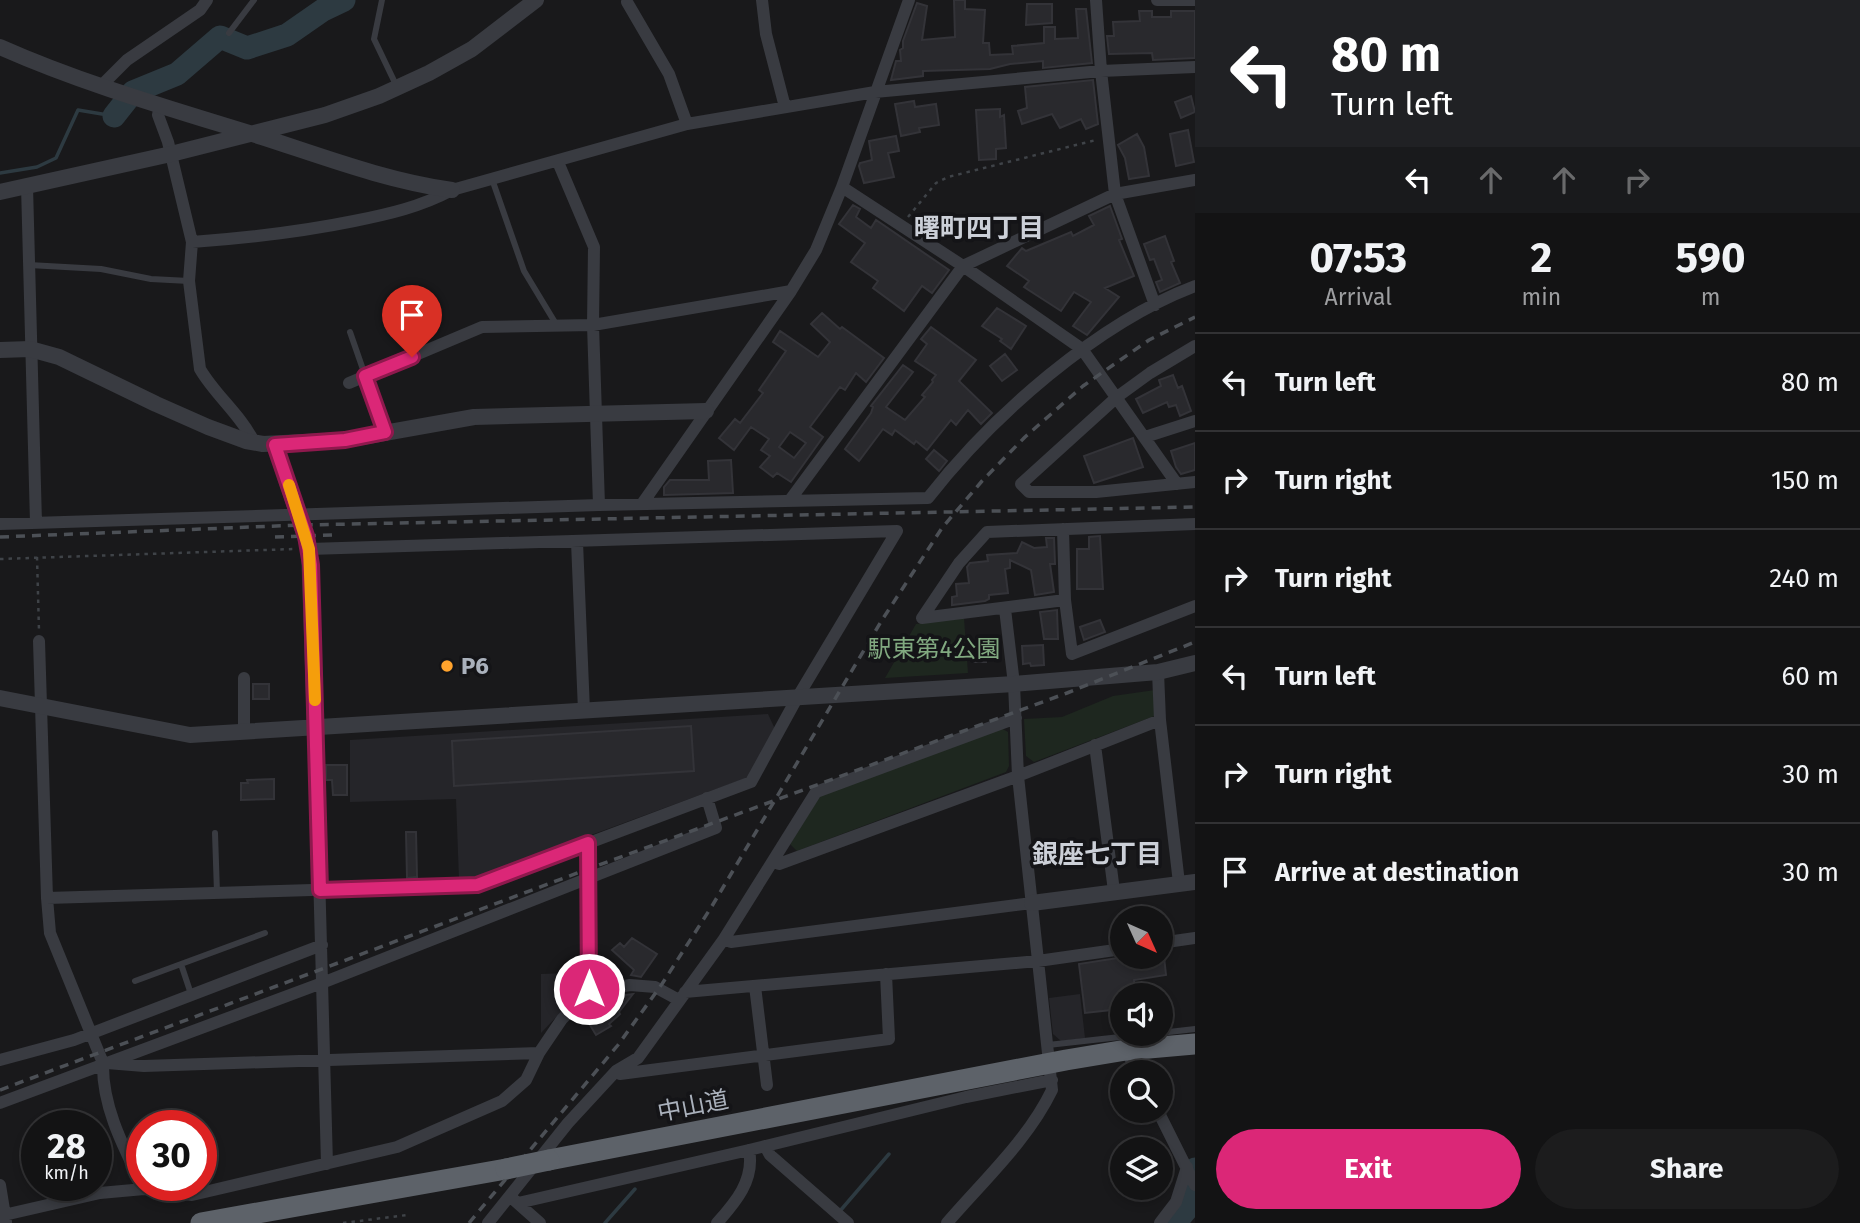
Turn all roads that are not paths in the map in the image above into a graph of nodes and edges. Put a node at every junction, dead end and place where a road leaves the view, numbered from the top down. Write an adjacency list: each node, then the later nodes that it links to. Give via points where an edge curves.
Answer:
1 (254, 0): 11 (lane)
2 (382, 0): 16 (lane, via 374,39)
3 (536, 0): 16 (street, via 472,49)
4 (762, 0): 19 (street, via 765,34)
5 (909, 0): 17 (street)
6 (1096, 0): 14 (street)
7 (1157, 0): 8 (street)
8 (1195, 0)
9 (627, 2): 20 (street, via 669,74)
10 (200, 3): 15 (street)
11 (229, 33)
12 (0, 47): 15 (street)
13 (1195, 67): 14 (street)
14 (1101, 71): 17 (street); 30 (street)
15 (102, 85): 18 (street)
16 (397, 88): 21 (street, via 325,115)
17 (874, 92): 19 (street); 27 (street)
18 (160, 105): 21 (street); 22 (street, via 158,115)
19 (785, 107): 20 (street)
20 (687, 124): 23 (street)
21 (248, 133): 22 (street); 28 (street, via 393,178)
22 (171, 154): 26 (street); 31 (street)
23 (558, 162): 24 (street); 38 (street, via 594,247)
24 (492, 179): 28 (street); 39 (lane, via 524,271)
25 (1195, 180): 30 (street)
26 (27, 186): 29 (street); 32 (street)
27 (842, 187): 33 (street); 36 (street, via 816,250)
28 (452, 190): 31 (street, via 399,212 299,232)
29 (0, 192)
30 (1115, 194): 33 (street); 37 (street)
31 (192, 242): 34 (street)
32 (29, 265): 34 (lane); 42 (street)
33 (963, 266): 43 (street); 57 (street)
34 (189, 281): 53 (street, via 200,369)
35 (1195, 286): 37 (street)
36 (791, 291): 38 (street); 48 (street)
37 (1154, 304): 43 (street)
38 (593, 325): 39 (street); 49 (street)
39 (557, 326): 45 (street, via 482,327)
40 (350, 332): 45 (lane)
41 (1195, 346): 47 (street)
42 (30, 349): 44 (street); 53 (street, via 59,356 156,404); 61 (street)
43 (1082, 349): 47 (street); 57 (street, via 1010,409 928,498)
44 (0, 350)
45 (365, 376): 46 (street); 51 (lane)
46 (349, 383)
47 (1117, 397): 52 (street); 56 (street, via 1021,484 1029,492 1096,492)
48 (706, 411): 49 (street); 58 (street)
49 (596, 414): 51 (street, via 474,417); 59 (street)
50 (1195, 421): 52 (street)
51 (385, 432): 54 (street)
52 (1145, 437): 56 (street)
53 (254, 442): 54 (street)
54 (275, 445): 60 (street)
55 (1195, 482): 56 (street)
56 (1177, 484)
57 (790, 500): 58 (street)
58 (642, 504): 59 (street)
59 (599, 505): 60 (street)
60 (299, 516): 61 (street); 66 (street)
61 (36, 523): 62 (street)
62 (0, 524)
63 (1195, 524): 64 (street)
64 (1063, 529): 67 (street); 69 (street, via 987,532 959,563 922,618)
65 (576, 542): 66 (street); 76 (street, via 897,531); 78 (street)
66 (309, 549): 81 (street)
67 (1065, 600): 68 (street, via 1072,654); 69 (street)
68 (1195, 606)
69 (1005, 609): 74 (street)
70 (39, 641): 77 (street)
71 (1195, 663): 72 (street)
72 (1158, 672): 74 (street); 80 (street)
73 (244, 678): 82 (street)
74 (1014, 684): 76 (street); 79 (street)
75 (0, 698): 77 (street)
76 (797, 698): 78 (street); 85 (street, via 751,782)
77 (40, 705): 82 (street, via 190,735); 94 (street)
78 (584, 711): 81 (street)
79 (1016, 718): 84 (street); 88 (street, via 816,792)
80 (1160, 720): 83 (street); 90 (street)
81 (316, 727): 82 (street); 91 (street)
82 (244, 731)
83 (1095, 745): 84 (street); 92 (street)
84 (1018, 776): 88 (street, via 779,864); 95 (street)
85 (707, 798): 87 (street); 89 (street, via 716,828)
86 (215, 833): 93 (lane)
87 (588, 843): 89 (street); 91 (street, via 477,885)
88 (774, 862): 97 (street)
89 (589, 879): 106 (street); 108 (street)
90 (1187, 883): 92 (street)
91 (320, 890): 93 (street); 100 (street)
92 (1114, 891): 95 (street)
93 (217, 893): 94 (street)
94 (47, 898): 112 (street, via 50,933)
95 (1032, 903): 97 (street, via 731,942); 102 (street)
96 (265, 933): 103 (lane)
97 (724, 939): 110 (street)
98 (1195, 939): 99 (street)
99 (1173, 942)
100 (322, 944): 106 (street); 109 (street)
101 (1110, 951): 102 (street)
102 (1038, 961): 104 (street); 123 (street)
103 (181, 964): 105 (lane); 109 (lane)
104 (886, 974): 107 (street); 118 (street, via 889,1039)
105 (135, 981)
106 (322, 982): 119 (street); 122 (street)
107 (755, 986): 110 (street); 118 (street)
108 (589, 992): 110 (street, via 617,985 642,986); 117 (street, via 562,1019)
109 (191, 995): 112 (street)
110 (682, 996): 124 (street, via 638,1058)
111 (1195, 1029): 113 (lane)
112 (91, 1032): 120 (street); 122 (street)
113 (1173, 1032)
114 (1195, 1044): 116 (highway, 中山道)
115 (1110, 1045): 123 (lane)
116 (1126, 1050): 121 (street); 123 (highway, 中山道)
117 (539, 1053): 119 (street); 131 (street, via 526,1080 502,1101 397,1147)
118 (764, 1055): 124 (street); 125 (street)
119 (325, 1059): 122 (street, via 144,1066); 131 (street)
120 (0, 1060)
121 (1131, 1060)
122 (103, 1063): 126 (street); 130 (street, via 116,1132)
123 (1049, 1063): 128 (street, via 966,1097); 138 (highway, 中山道, bridge); 143 (street, via 1052,1090 1044,1108)
124 (616, 1071): 136 (street, via 568,1124)
125 (767, 1085)
126 (0, 1103)
127 (1164, 1123): 132 (street)
128 (765, 1146): 129 (street); 142 (street)
129 (749, 1150): 136 (street); 141 (street, via 742,1194)
130 (126, 1152)
131 (327, 1164): 134 (street)
132 (1191, 1176): 144 (street)
133 (0, 1185): 137 (street)
134 (217, 1189)
135 (126, 1191): 137 (street)
136 (514, 1200): 139 (street); 140 (street)
137 (3, 1218)
138 (201, 1223)
139 (488, 1223)
140 (540, 1223)
141 (717, 1223)
142 (848, 1223)
143 (947, 1223)
144 (1160, 1223)

